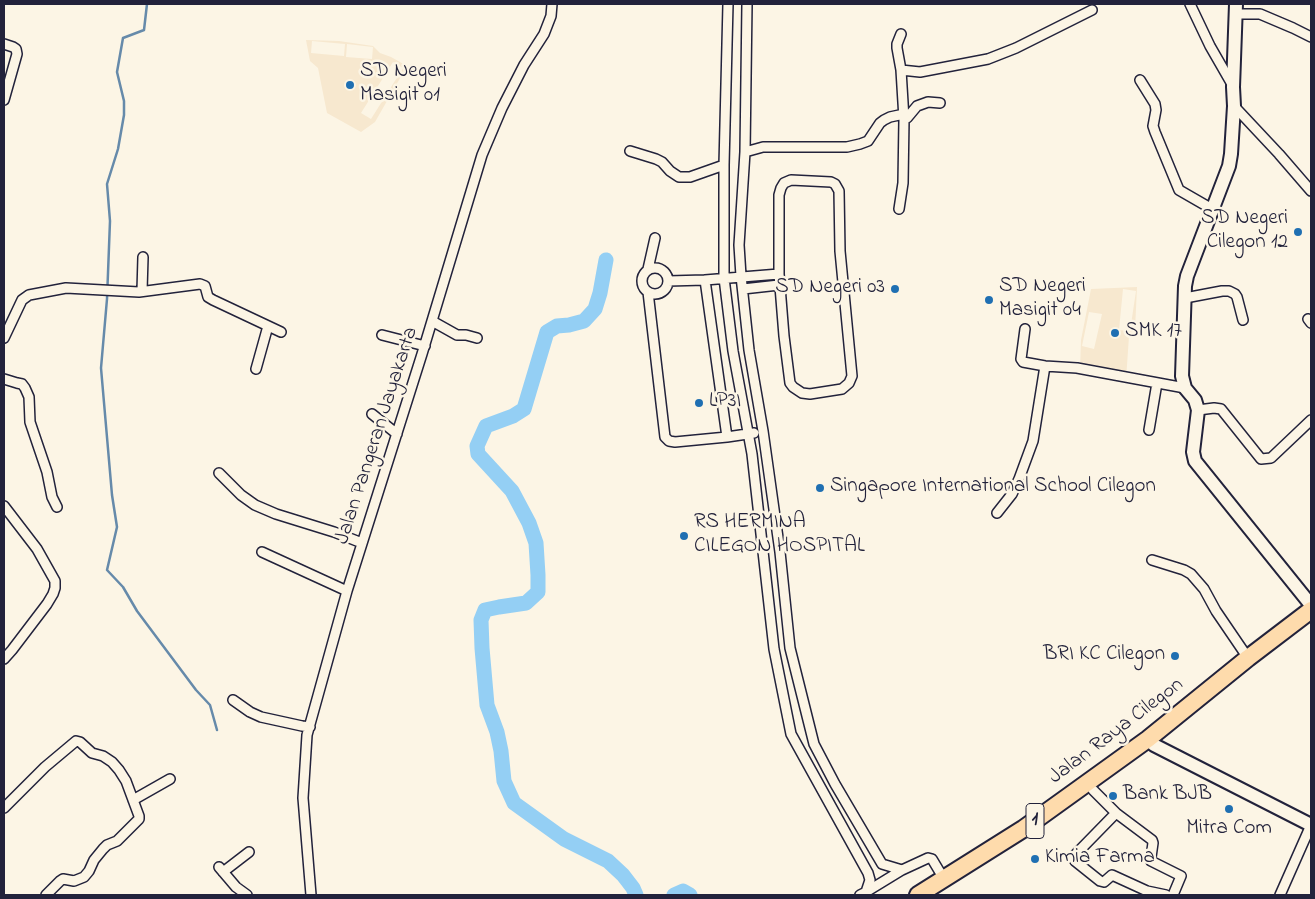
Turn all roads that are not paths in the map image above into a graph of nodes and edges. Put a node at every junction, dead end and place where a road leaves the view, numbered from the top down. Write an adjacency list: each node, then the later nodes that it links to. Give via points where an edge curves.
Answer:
1 (552, 4): 37 (street, Jalan Pangeran Jayakarta, via 544,34 524,65 482,155)
2 (728, 4): 19 (street)
3 (747, 4): 18 (street)
4 (1190, 4): 12 (street)
5 (1236, 9): 8 (street, via 1260,14); 12 (street)
6 (1092, 10): 10 (street, via 988,59 920,72)
7 (901, 34): 10 (street, via 897,44)
8 (1311, 37)
9 (4, 44): 13 (street, via 16,49 17,54)
10 (901, 70): 16 (street)
11 (1140, 80): 22 (street, via 1154,104 1155,132 1179,190)
12 (1233, 87): 15 (street)
13 (4, 100)
14 (940, 103): 16 (street, via 928,102 917,106)
15 (1234, 106): 20 (street); 22 (street, via 1229,166)
16 (904, 117): 18 (street, via 884,120 868,141 847,147 763,147); 21 (street, via 903,183)
17 (630, 151): 19 (street, via 662,162 679,178)
18 (745, 152): 27 (street, via 739,245)
19 (724, 165): 28 (street)
20 (1311, 191)
21 (899, 209)
22 (1212, 209): 35 (street, via 1187,276)
23 (655, 238): 25 (street)
24 (143, 257): 33 (street)
25 (648, 269): 30 (street, via 657,267 665,272); 34 (street, via 642,276 642,285)
26 (778, 274): 27 (street); 31 (street); 31 (street, via 779,195 784,183 791,180 835,184 840,196 840,251 852,376 842,390 810,394 792,387)
27 (741, 276): 28 (street); 32 (street)
28 (724, 278): 29 (street); 54 (street)
29 (705, 280): 30 (street); 59 (street)
30 (668, 281): 34 (street, via 664,290 657,294)
31 (779, 286): 32 (street)
32 (743, 288): 52 (street)
33 (142, 291): 38 (street, via 203,284 208,297); 42 (street, via 66,288 29,295 22,300)
34 (648, 292): 59 (street, via 668,441)
35 (1185, 298): 36 (street, via 1229,291 1237,297); 49 (street, via 1182,376)
36 (1243, 320)
37 (432, 321): 43 (street, via 457,335); 44 (street, Jalan Pangeran Jayakarta)
38 (268, 326): 40 (street); 46 (street)
39 (1025, 329): 45 (street, via 1022,362)
40 (281, 332)
41 (382, 335): 44 (street)
42 (4, 338)
43 (477, 338)
44 (425, 346): 57 (street, Jalan Pangeran Jayakarta)
45 (1045, 366): 48 (street, via 1077,368); 63 (street, via 1033,441 1012,494)
46 (256, 369)
47 (4, 379): 62 (street, via 25,388 30,422)
48 (1157, 383): 49 (street); 55 (street)
49 (1185, 388): 50 (street, via 1195,400)
50 (1198, 410): 53 (street, via 1221,409 1261,459 1272,458); 69 (street, via 1193,452 1195,461)
51 (372, 414): 57 (street)
52 (761, 419): 54 (street); 56 (street)
53 (1311, 420)
54 (746, 421): 58 (street)
55 (1149, 430)
56 (763, 431): 58 (street); 68 (street)
57 (397, 434): 64 (street, Jalan Pangeran Jayakarta)
58 (748, 434): 59 (street); 70 (street)
59 (727, 437)
60 (219, 473): 64 (street, via 255,505)
61 (4, 506): 74 (street, via 37,549 55,581 55,588 47,604)
62 (57, 507)
63 (997, 513)
64 (362, 542): 67 (street, Jalan Pangeran Jayakarta)
65 (262, 552): 67 (street)
66 (1152, 560): 73 (street, via 1191,574)
67 (347, 591): 76 (street, Jalan Pangeran Jayakarta)
68 (785, 602): 70 (street); 85 (street, via 790,648 814,744)
69 (1311, 605)
70 (769, 606): 87 (street, via 791,734)
71 (1311, 610): 73 (highway, Jalan Raya Cilegon / 1)
72 (1311, 622): 77 (highway, Jalan Raya Cilegon / 1)
73 (1248, 658): 77 (highway, Jalan Raya Cilegon / 1)
74 (4, 659)
75 (233, 700): 76 (street, via 261,717)
76 (310, 727): 92 (street, Jalan Pangeran Jayakarta, via 303,798)
77 (1151, 742): 79 (highway, Jalan Raya Cilegon / 1); 83 (street); 88 (highway, Jalan Raya Cilegon / 1)
78 (170, 779): 80 (street)
79 (1092, 790): 82 (street); 94 (highway, Jalan Raya Cilegon / 1, via 1025,840)
80 (133, 800): 81 (street, via 126,781 112,762 92,753 78,740); 90 (street, via 139,816 136,823 103,849 84,877 74,881 63,879)
81 (4, 808)
82 (1116, 813): 95 (street, via 1074,859 1100,881 1104,882 1112,875 1147,891); 96 (street, via 1152,840 1151,861 1180,876)
83 (1311, 825): 97 (street)
84 (249, 852): 91 (street, via 221,870)
85 (882, 864): 86 (street); 87 (street)
86 (902, 870): 88 (street, via 928,858 932,859); 89 (street)
87 (868, 873): 89 (street, via 870,880)
88 (944, 879): 93 (highway, Jalan Raya Cilegon / 1)
89 (863, 893)
90 (46, 895)
91 (247, 895)
92 (311, 895)
93 (918, 895)
94 (936, 895)
95 (1166, 895)
96 (1172, 895)
97 (1280, 895)

